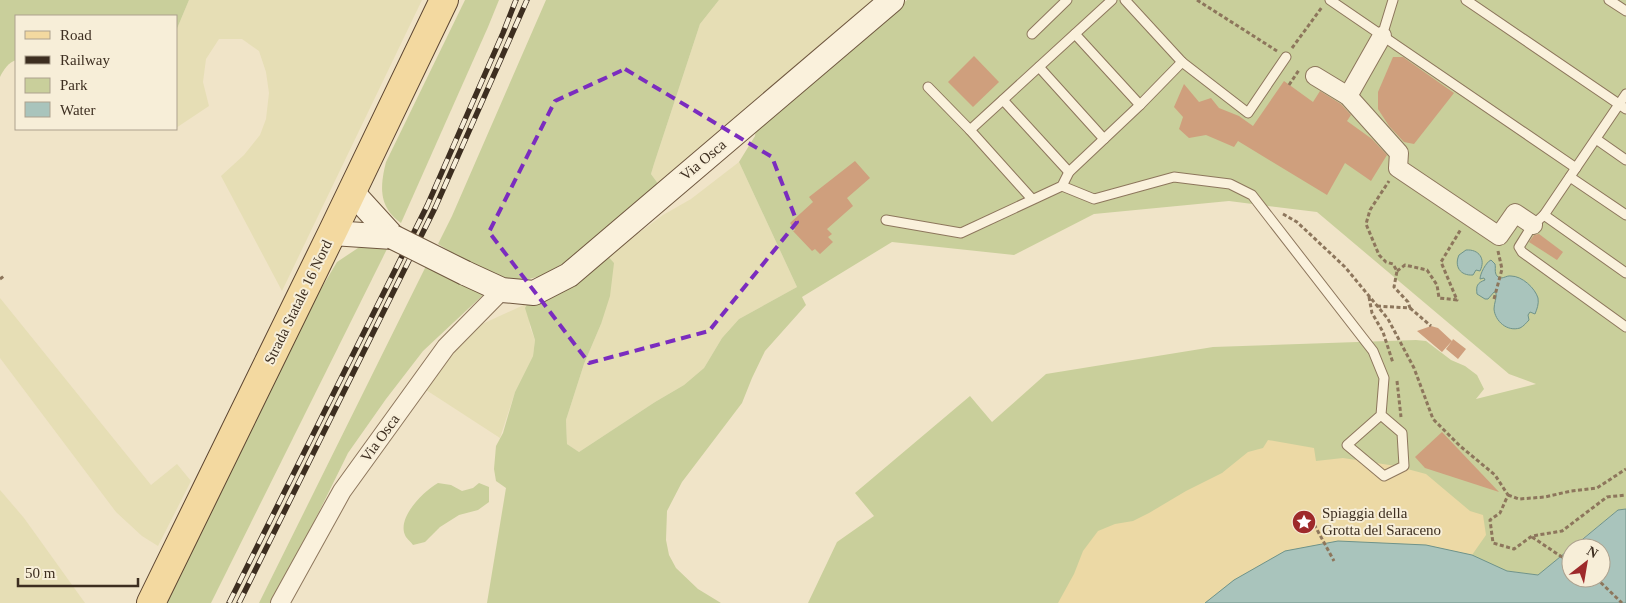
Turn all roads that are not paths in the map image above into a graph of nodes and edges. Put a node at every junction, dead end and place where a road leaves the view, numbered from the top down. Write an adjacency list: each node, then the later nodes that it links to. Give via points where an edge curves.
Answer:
1 (444, 0): 32 (main road, Strada Statale 16 Nord)
2 (892, 0): 40 (street, Via Osca, via 569,275 534,293)
3 (1068, 0): 11 (lane)
4 (1112, 0): 12 (lane)
5 (1125, 0): 15 (lane)
6 (1328, 0): 13 (lane)
7 (1393, 0): 13 (lane)
8 (1466, 0): 23 (lane)
9 (1609, 0): 10 (lane)
10 (1626, 12)
11 (1032, 34)
12 (1075, 34): 16 (lane); 22 (lane)
13 (1382, 36): 20 (street); 28 (lane)
14 (1286, 57): 15 (lane, via 1248,113)
15 (1182, 62): 22 (lane)
16 (1039, 67): 21 (lane); 25 (lane)
17 (1315, 76): 20 (street)
18 (928, 87): 24 (lane)
19 (1626, 94): 23 (lane)
20 (1348, 96): 36 (street, via 1399,153 1398,168 1499,236 1515,213)
21 (1003, 100): 24 (lane); 29 (lane)
22 (1140, 105): 25 (lane)
23 (1623, 106): 26 (lane)
24 (970, 130): 33 (lane)
25 (1104, 139): 29 (lane)
26 (1596, 139): 27 (lane); 28 (lane)
27 (1626, 160)
28 (1576, 168): 30 (lane)
29 (1069, 172): 31 (lane)
30 (1570, 177): 34 (lane); 36 (lane)
31 (1062, 186): 33 (lane); 42 (lane, via 1094,199 1174,177 1230,184 1252,195 1373,350 1384,378)
32 (352, 192): 37 (main road, Strada Statale 16 Nord); 38 (street)
33 (1032, 200): 35 (lane, via 961,233)
34 (1626, 215)
35 (886, 220)
36 (1539, 220): 39 (lane); 41 (lane, via 1519,247 1522,252)
37 (332, 233): 38 (street); 43 (main road, Strada Statale 16 Nord)
38 (393, 237): 40 (street, Via Osca, bridge)
39 (1626, 273)
40 (502, 290): 44 (street, Via Osca, via 446,347 342,490)
41 (1626, 327)
42 (1381, 415): 42 (lane, via 1347,445 1384,476 1404,466 1402,433)
43 (151, 603)
44 (280, 603)

